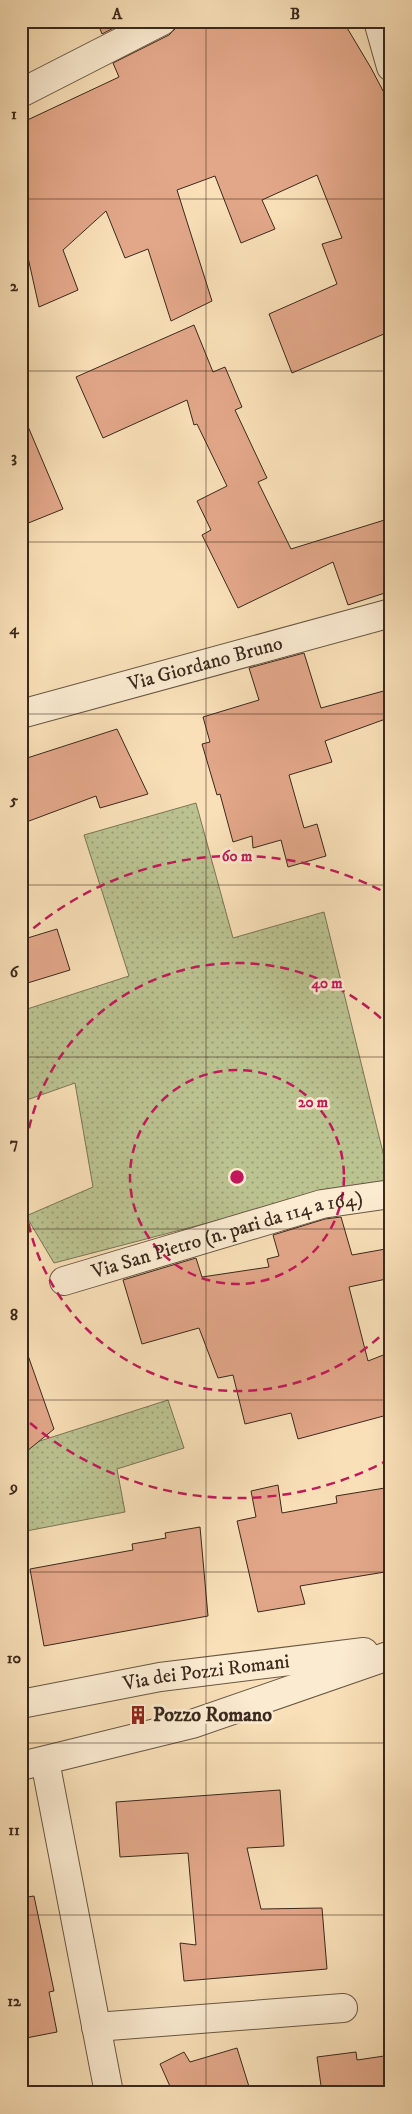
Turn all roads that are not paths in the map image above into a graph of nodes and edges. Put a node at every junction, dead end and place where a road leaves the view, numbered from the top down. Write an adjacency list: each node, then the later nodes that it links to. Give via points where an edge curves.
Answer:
1 (162, 21): 5 (street)
2 (380, 21): 3 (street); 4 (street)
3 (391, 24)
4 (391, 67)
5 (21, 93)
6 (391, 613): 7 (street, Via Giordano Bruno)
7 (21, 714)
8 (391, 1194): 9 (street, Via San Pietro (n. pari da 114 a 164), via 322,1204)
9 (64, 1281)
10 (391, 1649): 12 (street, Via dei Pozzi Romani, via 160,1677)
11 (391, 1655): 13 (street, Via dei Pozzi Romani, via 192,1724)
12 (21, 1704)
13 (33, 1764): 15 (street, Via dei Pozzi Romani)
14 (343, 2008): 15 (street)
15 (96, 2028): 16 (street, Via dei Pozzi Romani)
16 (109, 2093)

